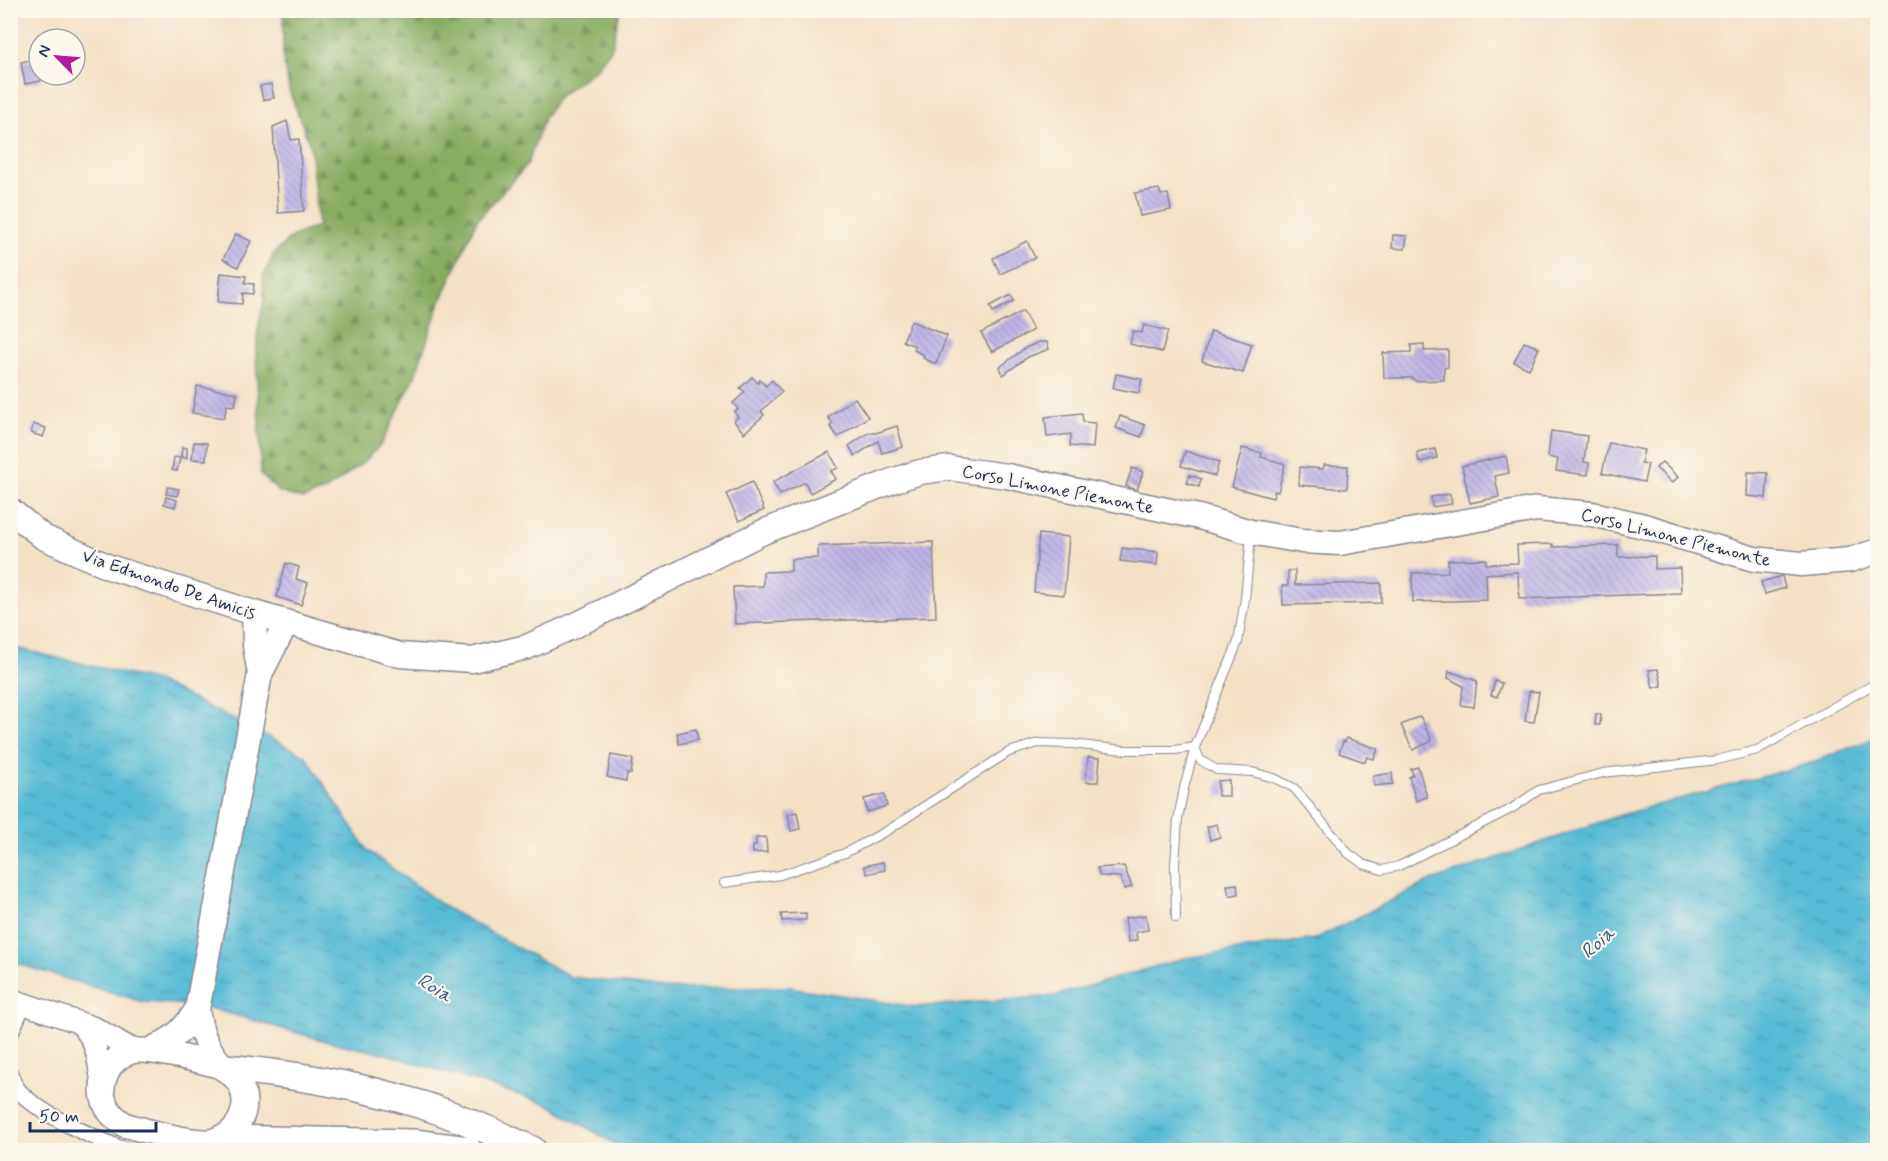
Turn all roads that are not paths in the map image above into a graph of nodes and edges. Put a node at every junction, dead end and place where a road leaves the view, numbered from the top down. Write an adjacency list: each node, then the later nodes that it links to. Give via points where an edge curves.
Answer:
1 (10, 510): 4 (main road, Via Edmondo De Amicis, via 43,537 109,567)
2 (1251, 532): 3 (main road, Corso Limone Piemonte, via 1340,543 1537,509 1623,521 1754,559 1802,564 1850,560); 4 (main road, Corso Limone Piemonte, via 1018,478 950,468 892,481 763,532 527,647 472,660 400,655); 7 (lane, via 1238,642)
3 (1878, 551)
4 (269, 618): 5 (main road); 5 (main road, via 255,646)
5 (260, 674): 11 (main road)
6 (1878, 682): 7 (lane, via 1757,750 1717,760 1603,772 1539,790 1399,866 1382,870 1348,854 1294,788 1252,772 1217,770 1200,760)
7 (1195, 747): 8 (lane, via 1124,750 1038,743 1009,752 890,830 845,853 780,875); 9 (lane, via 1178,819)
8 (724, 883)
9 (1176, 918)
10 (17, 1001): 12 (street); 13 (street)
11 (196, 1010): 14 (main road, via 173,1039); 15 (main road, via 208,1047)
12 (79, 1022): 14 (street); 17 (street, via 95,1043)
13 (10, 1034)
14 (141, 1051): 15 (main road); 17 (main road, via 123,1054 113,1062)
15 (225, 1068): 18 (main road, via 243,1090 245,1104 239,1123); 21 (highway, via 348,1085 423,1105)
16 (10, 1074): 19 (street, via 15,1086 30,1101 85,1134)
17 (102, 1084): 18 (main road, via 107,1108 125,1125 202,1142)
18 (221, 1139): 20 (highway, via 414,1143)
19 (124, 1150)
20 (468, 1150)
21 (532, 1150)

